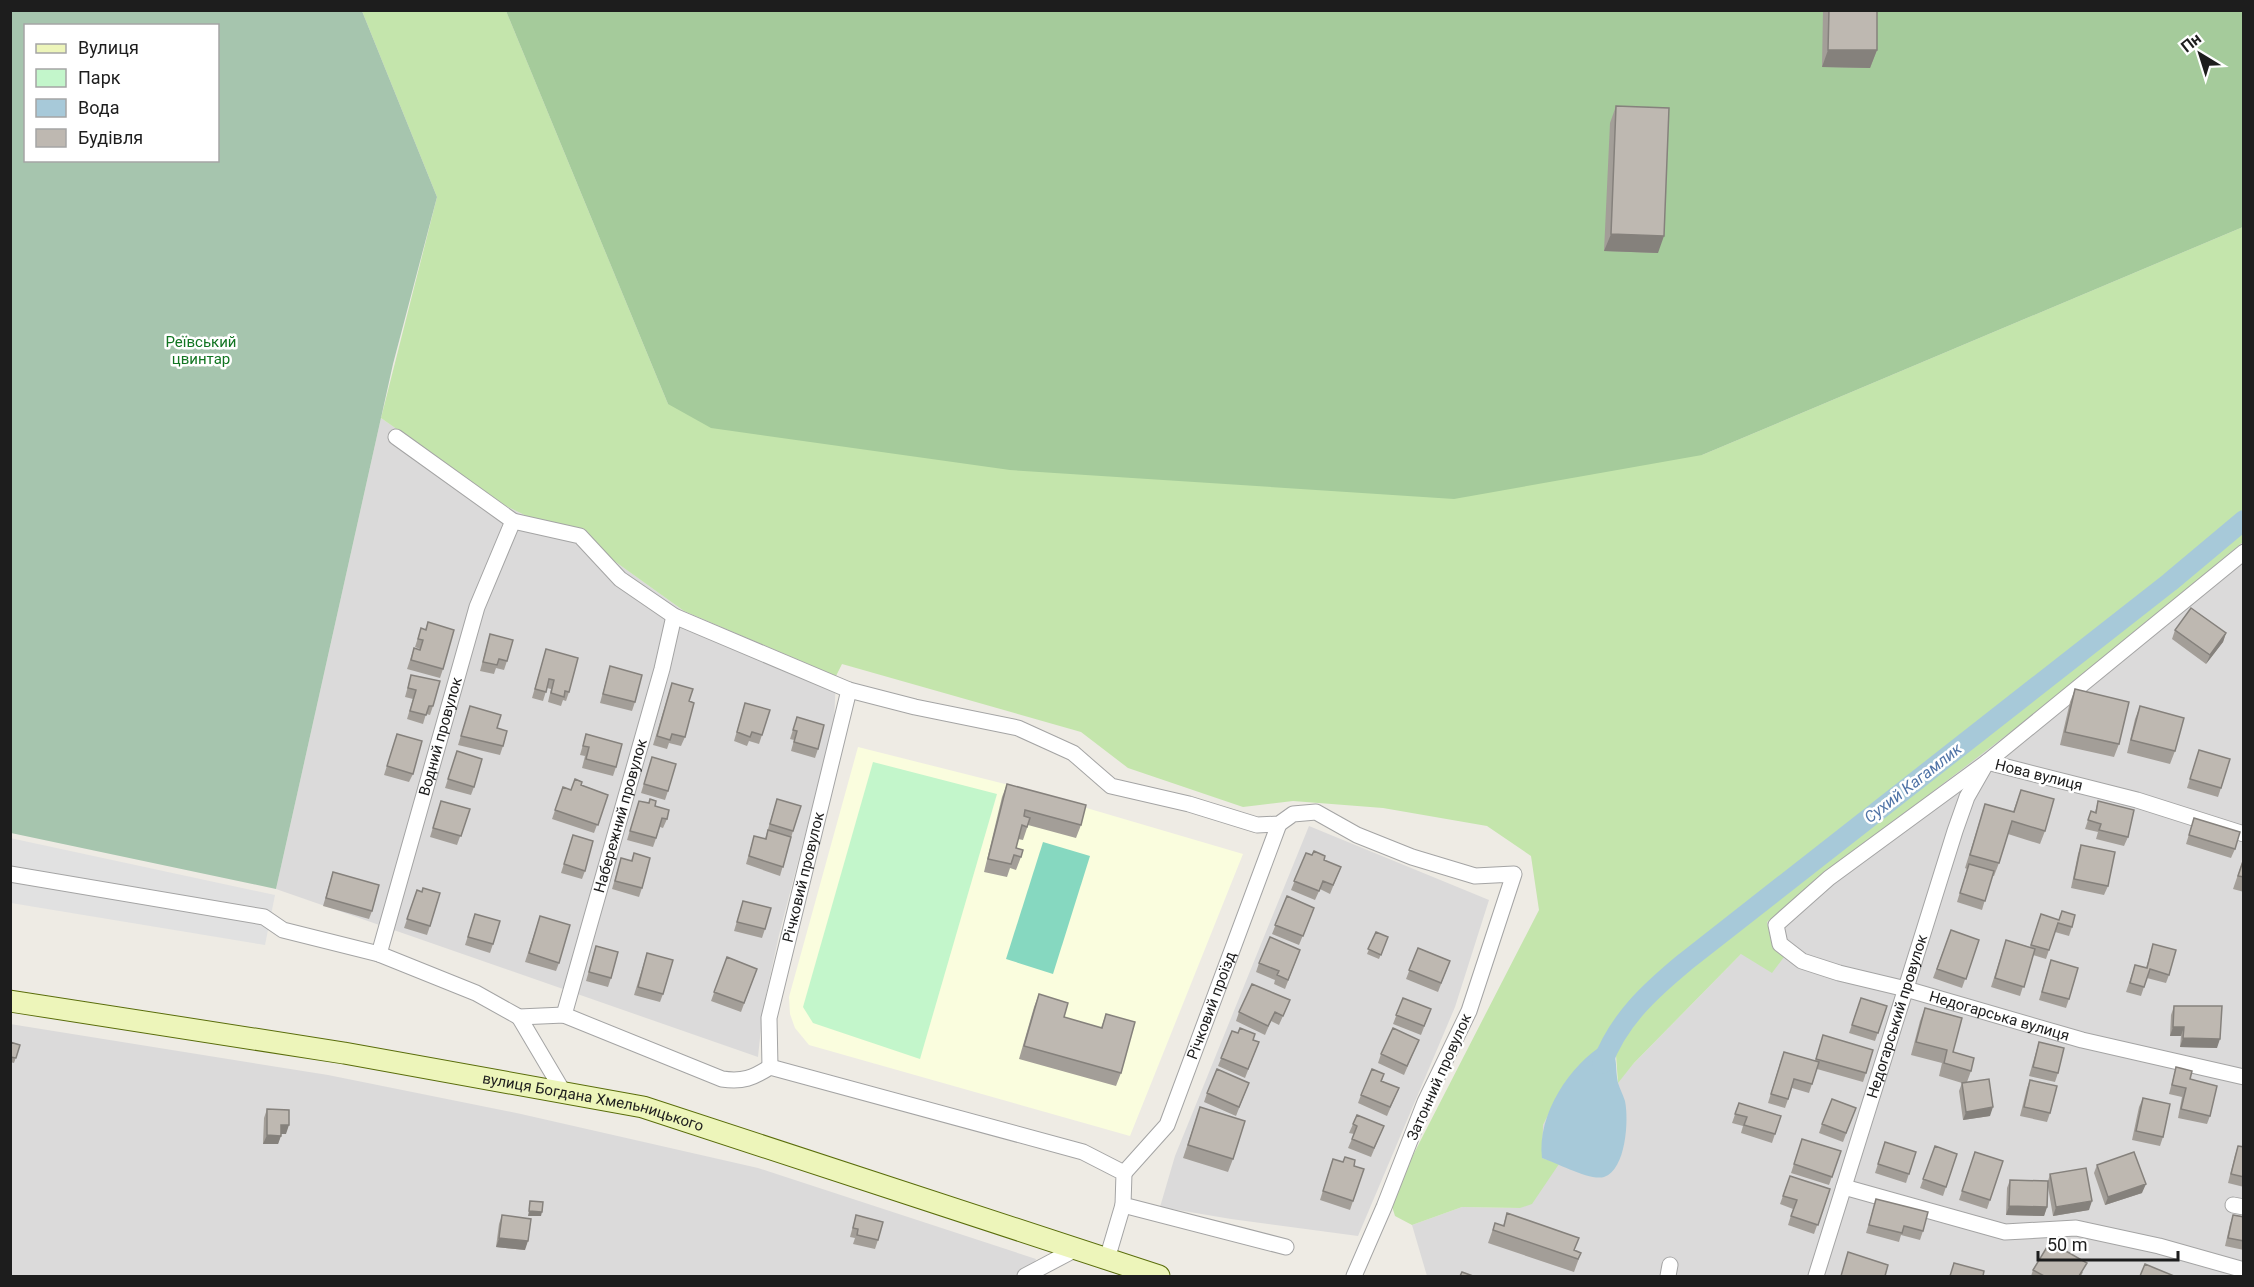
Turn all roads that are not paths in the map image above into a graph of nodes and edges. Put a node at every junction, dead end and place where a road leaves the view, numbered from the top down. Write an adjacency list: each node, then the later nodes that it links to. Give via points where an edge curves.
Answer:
1 (396, 437): 2 (street)
2 (513, 521): 4 (street, via 580,536 620,579); 11 (street, Водний провулок, via 477,607)
3 (2244, 552): 6 (street)
4 (674, 616): 5 (street); 14 (street, Набережний провулок)
5 (849, 690): 7 (street, via 1018,728 1073,753 1111,786 1257,825); 16 (street, Річковий провулок, via 770,1018)
6 (1987, 762): 8 (street, Нова вулиця, via 2137,800); 10 (street, Нова вулиця, via 1829,878); 12 (street, Недогарський провулок, via 1967,797)
7 (1279, 824): 19 (street, Річковий проїзд, via 1167,1125); 28 (street, Затонний провулок, via 1293,814 1316,812 1357,835 1433,863 1475,876 1514,874 1469,1011 1425,1102)
8 (2244, 834)
9 (10, 874): 11 (street, via 264,917 283,930)
10 (1776, 925): 12 (street, Недогарська вулиця, via 1780,944 1802,961)
11 (379, 954): 15 (street, via 476,993)
12 (1906, 989): 17 (street, Недогарська вулиця, via 2082,1040); 20 (street, Недогарський провулок)
13 (10, 1001): 18 (main road, вулиця Богдана Хмельницького, via 344,1053)
14 (564, 1015): 15 (street); 16 (street, via 722,1079 739,1082)
15 (519, 1017): 18 (street)
16 (770, 1067): 19 (street, via 1083,1152)
17 (2243, 1075)
18 (564, 1093): 23 (main road, вулиця Богдана Хмельницького, via 643,1107)
19 (1124, 1173): 21 (street)
20 (1844, 1186): 25 (street, via 2005,1232 2076,1228); 29 (street, Недогарський провулок)
21 (1123, 1205): 22 (street); 24 (street)
22 (1286, 1247)
23 (1076, 1249): 24 (main road, вулиця Богдана Хмельницького); 26 (street)
24 (1107, 1259): 27 (main road, вулиця Богдана Хмельницького)
25 (2244, 1270)
26 (1025, 1276)
27 (1159, 1276)
28 (1354, 1276)
29 (1816, 1276)

